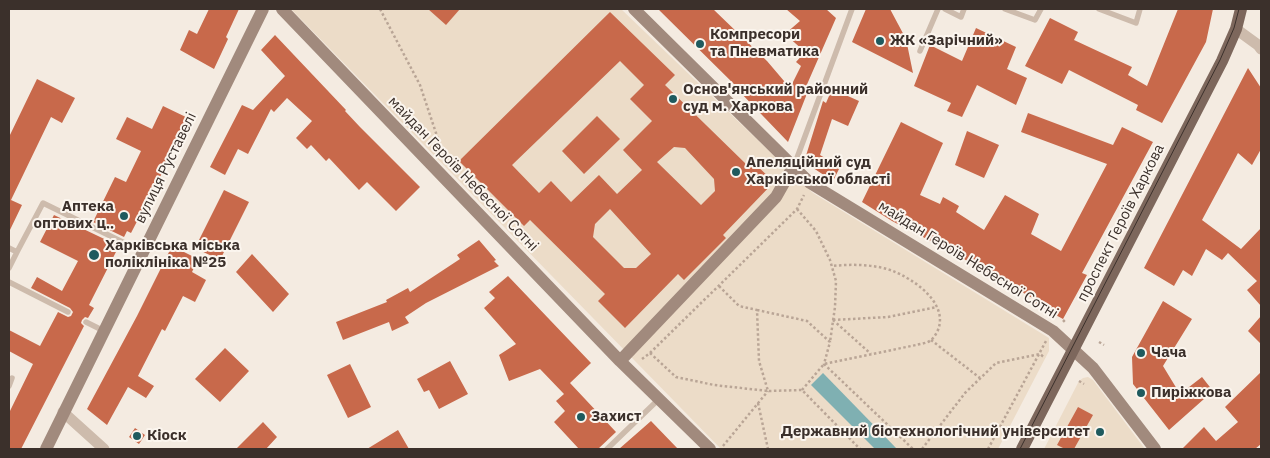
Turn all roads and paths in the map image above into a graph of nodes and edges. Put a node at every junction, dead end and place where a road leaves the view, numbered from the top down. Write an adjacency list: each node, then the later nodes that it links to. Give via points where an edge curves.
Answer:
1 (263, 9): 23 (main road, вулиця Руставелі)
2 (282, 9): 44 (main road, майдан Героїв Небесної Сотні)
3 (380, 9): 17 (path, via 420,85)
4 (634, 9): 18 (main road, майдан Героїв Небесної Сотні)
5 (852, 9): 18 (lane)
6 (938, 9): 16 (lane)
7 (945, 9): 8 (lane, via 961,17)
8 (964, 9)
9 (1005, 9): 10 (lane, via 1035,20)
10 (1041, 9)
11 (1099, 9): 12 (lane, via 1136,23)
12 (1140, 9)
13 (1241, 9): 14 (main road, проспект Героїв Харкова)
14 (1236, 29): 15 (street); 39 (main road, проспект Героїв Харкова)
15 (1261, 49)
16 (920, 51)
17 (442, 154)
18 (793, 166): 39 (main road, майдан Героїв Небесної Сотні, via 810,183 1053,331); 44 (main road, via 776,197)
19 (806, 190): 20 (path)
20 (797, 209): 24 (path, via 816,231); 27 (path)
21 (9, 248): 22 (lane)
22 (17, 252): 23 (lane, via 43,203); 25 (lane)
23 (142, 252): 33 (main road, вулиця Руставелі)
24 (832, 266): 28 (path, via 860,265 893,271 912,281); 31 (path, via 836,281)
25 (9, 268)
26 (9, 282): 30 (lane)
27 (718, 286): 29 (path, via 739,306); 40 (path)
28 (937, 306): 31 (path, via 888,317); 35 (path, via 940,322)
29 (758, 310): 36 (path, via 807,322); 53 (path, via 759,361)
30 (68, 312)
31 (833, 320): 36 (path); 41 (path)
32 (86, 322): 33 (lane)
33 (104, 331): 56 (main road, вулиця Руставелі)
34 (1048, 338): 42 (path)
35 (931, 340): 41 (path); 48 (path)
36 (830, 342): 45 (path)
37 (1099, 342): 38 (path)
38 (1104, 345)
39 (1074, 350): 67 (main road, проспект Героїв Харкова); 68 (main road, майдан Героїв Небесної Сотні, via 1093,368)
40 (650, 353): 46 (path); 53 (path, via 676,376)
41 (870, 354): 45 (path)
42 (1040, 354): 43 (path); 48 (path, via 996,363); 66 (path)
43 (1045, 358)
44 (620, 361): 46 (main road, майдан Героїв Небесної Сотні)
45 (824, 364): 52 (path); 64 (path)
46 (630, 371): 54 (main road, майдан Героїв Небесної Сотні)
47 (12, 378): 51 (lane)
48 (980, 378): 65 (path)
49 (1079, 381): 50 (path)
50 (1084, 384)
51 (9, 386)
52 (802, 390): 53 (path); 63 (path)
53 (768, 391): 55 (path)
54 (659, 399): 59 (lane); 60 (main road, майдан Героїв Небесної Сотні)
55 (758, 403): 61 (path); 62 (path)
56 (63, 412): 57 (main road, вулиця Руставелі); 58 (street)
57 (46, 449)
58 (104, 449)
59 (607, 449)
60 (710, 449)
61 (719, 449)
62 (768, 449)
63 (860, 449)
64 (913, 449)
65 (922, 449)
66 (988, 449)
67 (1022, 449)
68 (1156, 449)

